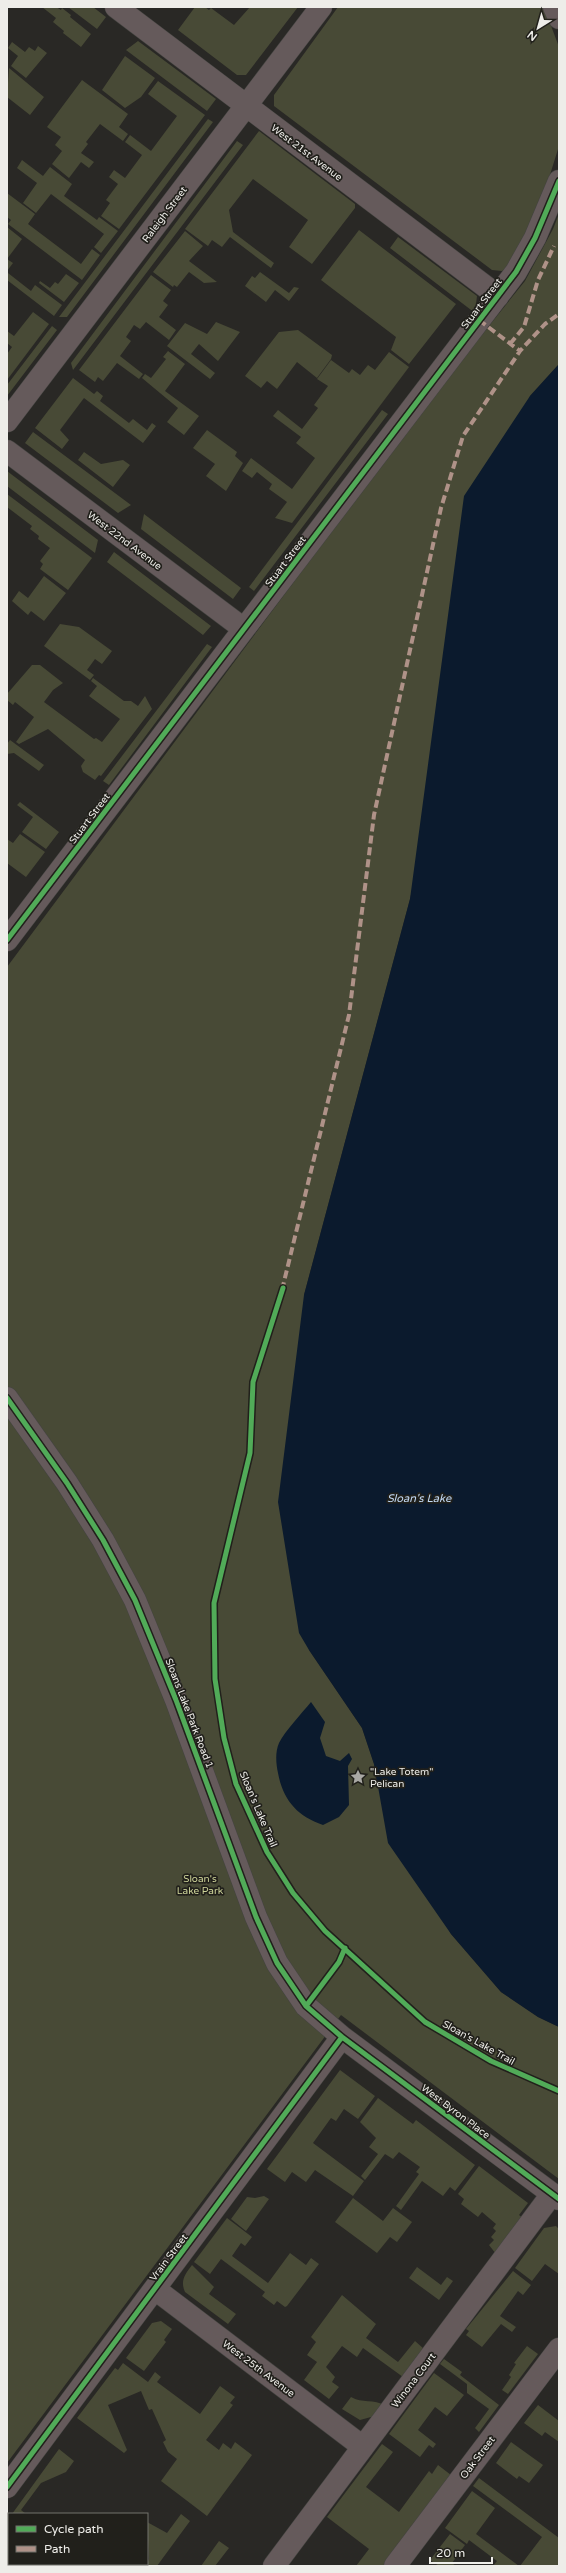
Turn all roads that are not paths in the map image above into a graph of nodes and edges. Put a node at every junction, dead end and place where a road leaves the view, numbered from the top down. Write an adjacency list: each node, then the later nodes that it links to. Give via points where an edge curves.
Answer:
1 (116, 7): 5 (street, West 21st Avenue)
2 (321, 7): 5 (street, Raleigh Street)
3 (554, 7): 4 (street)
4 (559, 18)
5 (246, 105): 7 (street, West 21st Avenue); 8 (street, Raleigh Street)
6 (559, 181): 7 (street, Stuart Street, via 523,261)
7 (498, 296): 10 (street, Stuart Street)
8 (7, 421)
9 (7, 451): 10 (street, West 22nd Avenue)
10 (244, 630): 11 (street, Stuart Street)
11 (7, 940)
12 (7, 1398): 13 (street, Sloans Lake Park Road 1, via 83,1508 135,1600 176,1700 256,1917 277,1963 306,2006)
13 (342, 2037): 14 (street, West Byron Place); 15 (street, Vrain Street)
14 (556, 2197): 17 (street, Winona Court)
15 (155, 2289): 17 (street, West 25th Avenue); 18 (street, Vrain Street)
16 (559, 2349): 20 (street, Oak Street)
17 (363, 2447): 19 (street, Winona Court)
18 (7, 2487)
19 (274, 2566)
20 (396, 2566)

